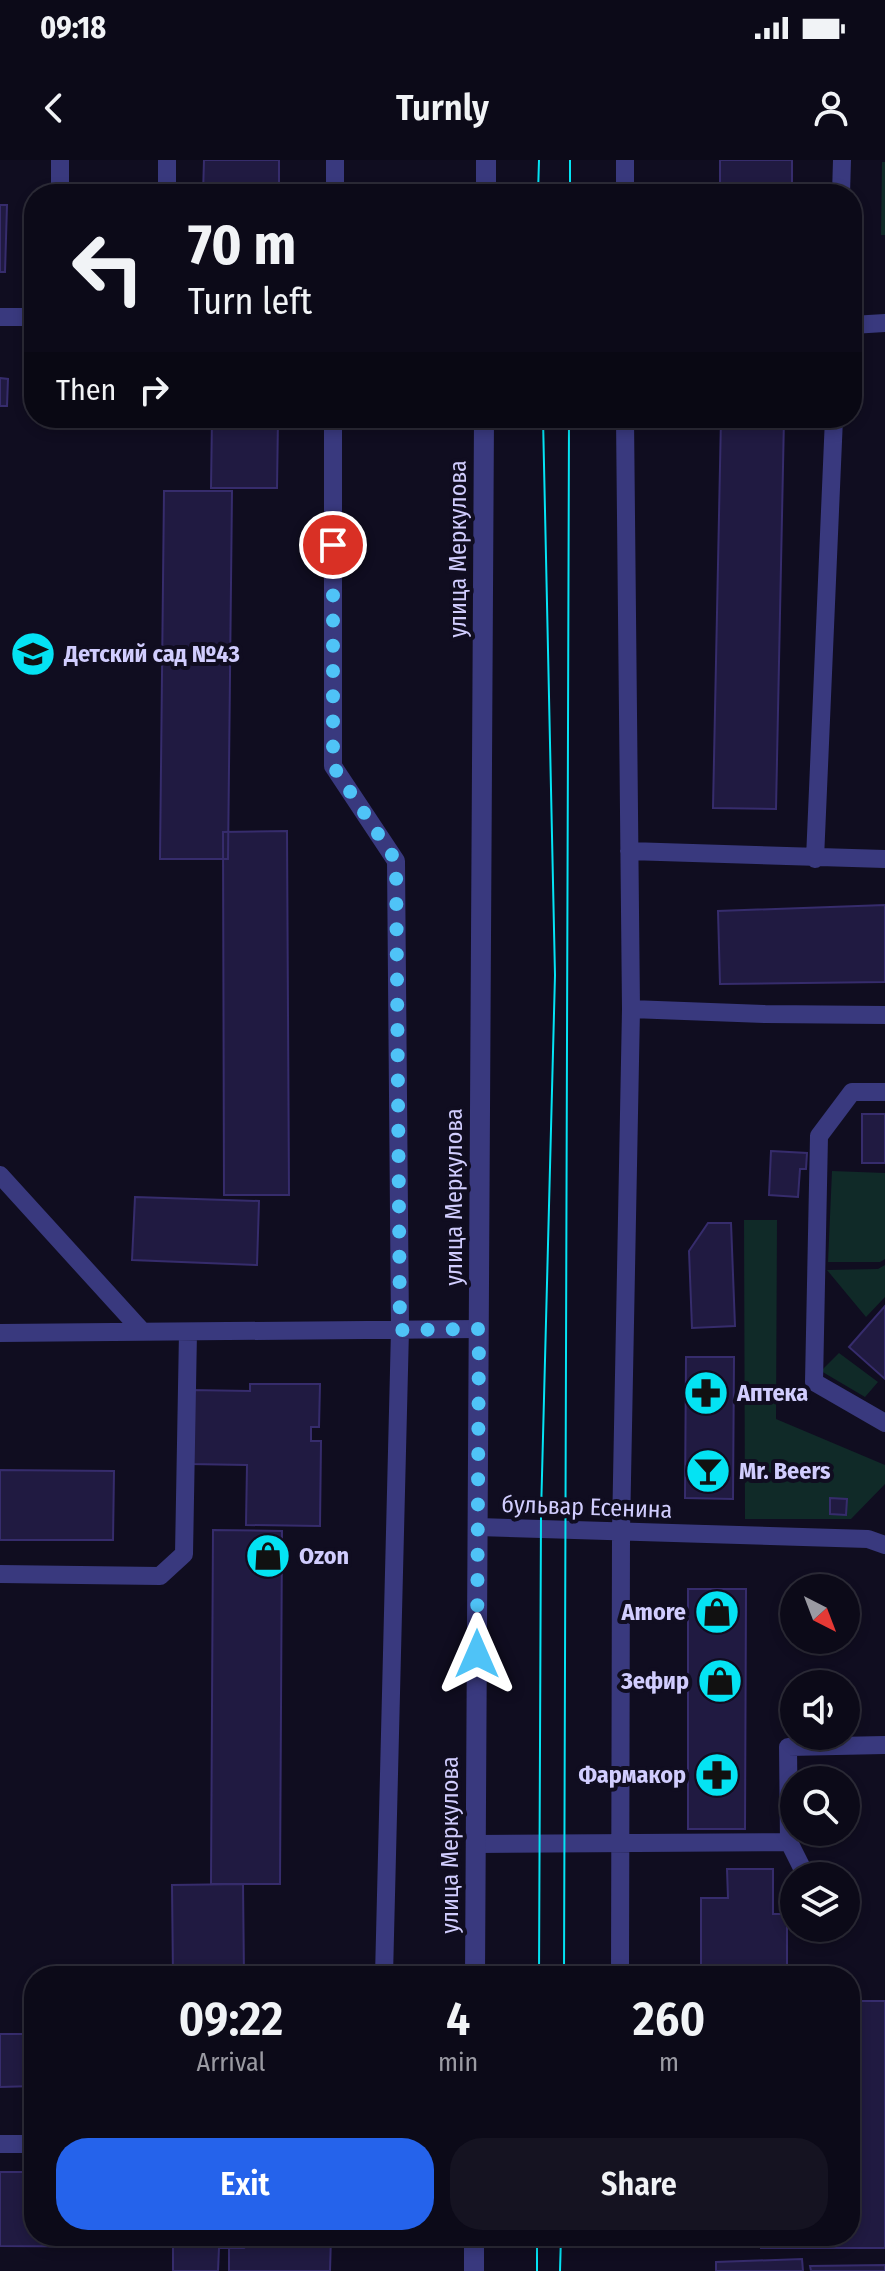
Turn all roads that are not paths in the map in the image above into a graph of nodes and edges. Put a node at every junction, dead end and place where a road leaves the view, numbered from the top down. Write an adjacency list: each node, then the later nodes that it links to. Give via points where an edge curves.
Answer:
1 (60, 160): 7 (lane)
2 (167, 160): 8 (lane)
3 (335, 160): 9 (lane)
4 (486, 160): 10 (street)
5 (625, 160): 11 (lane)
6 (842, 160): 12 (lane)
7 (60, 184)
8 (167, 184)
9 (335, 184)
10 (486, 184)
11 (625, 184)
12 (841, 184)
13 (0, 317): 14 (lane)
14 (24, 317)
15 (885, 323): 16 (lane)
16 (862, 324)
17 (333, 428): 29 (lane, via 333,766 396,861)
18 (484, 428): 28 (street, улица Меркулова)
19 (625, 428): 21 (lane)
20 (834, 428): 22 (lane)
21 (629, 851): 22 (lane); 24 (lane)
22 (815, 859): 23 (lane)
23 (885, 859)
24 (631, 1009): 25 (lane); 36 (lane)
25 (885, 1015)
26 (885, 1092): 33 (lane, via 852,1092 819,1136 814,1382)
27 (0, 1175): 30 (lane)
28 (479, 1329): 29 (lane); 35 (street, улица Меркулова)
29 (400, 1330): 31 (lane); 44 (lane)
30 (142, 1331): 31 (lane); 32 (lane)
31 (188, 1332): 38 (lane, via 184,1554 160,1576)
32 (0, 1333)
33 (885, 1423)
34 (885, 1524): 37 (lane)
35 (478, 1527): 36 (lane, бульвар Есенина); 43 (street, улица Меркулова)
36 (621, 1532): 37 (lane, бульвар Есенина); 41 (lane)
37 (877, 1542)
38 (0, 1574)
39 (885, 1745): 40 (lane, via 788,1747)
40 (788, 1766)
41 (620, 1842): 42 (lane); 43 (lane); 46 (lane)
42 (780, 1842)
43 (476, 1844): 45 (street, улица Меркулова)
44 (384, 1966)
45 (475, 1966)
46 (620, 1966)
47 (0, 2144): 48 (lane)
48 (24, 2144)
49 (474, 2246): 50 (street)
50 (474, 2271)

